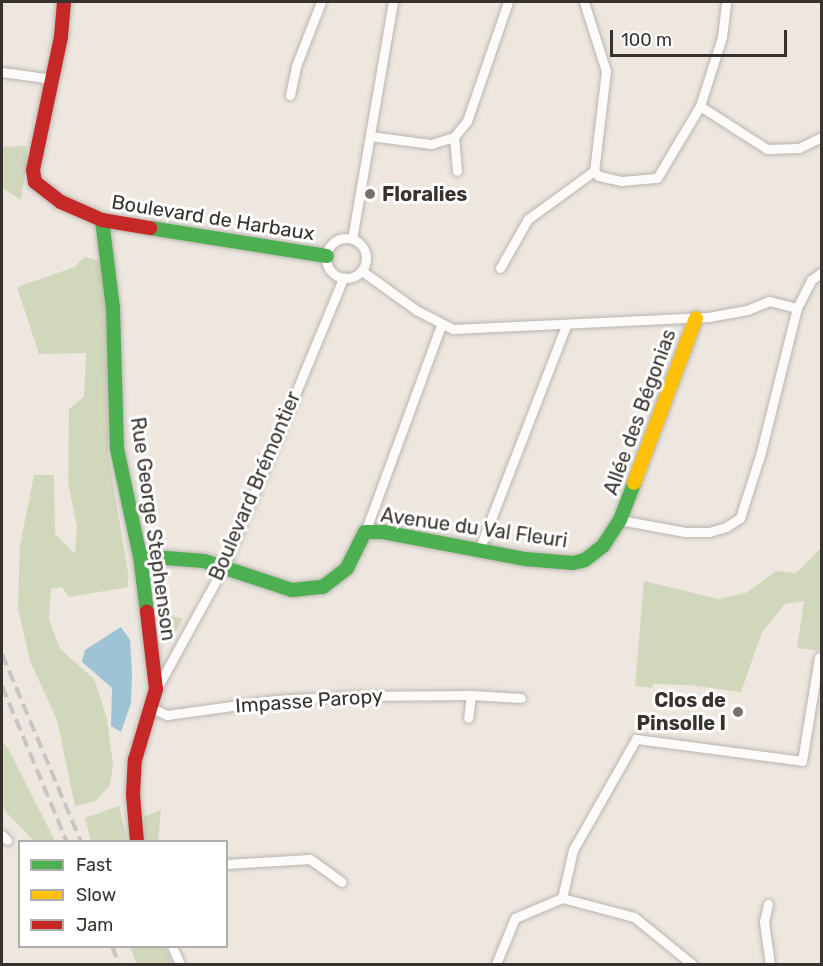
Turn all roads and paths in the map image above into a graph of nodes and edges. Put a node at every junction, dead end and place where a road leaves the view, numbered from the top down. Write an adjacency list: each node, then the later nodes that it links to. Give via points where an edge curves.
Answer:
1 (64, 2): 8 (street, Boulevard de Harbaux)
2 (321, 2): 9 (street, via 296,66)
3 (393, 2): 11 (street)
4 (508, 2): 13 (street, via 467,121)
5 (584, 2): 15 (street, via 606,71)
6 (726, 2): 10 (street, via 722,37)
7 (2, 72): 8 (street)
8 (53, 79): 16 (street, Boulevard de Harbaux, via 33,170 35,182 46,194)
9 (290, 95)
10 (700, 106): 12 (street, via 767,149 799,148); 15 (street, via 657,178 621,181)
11 (370, 136): 13 (street, via 431,144); 17 (street)
12 (822, 136)
13 (454, 137): 14 (street)
14 (458, 171)
15 (594, 171): 19 (street, via 528,219)
16 (102, 220): 18 (street, Boulevard de Harbaux); 30 (street, Rue George Stephenson, via 113,308 117,449)
17 (352, 239): 18 (street, via 338,240); 20 (street, via 365,252)
18 (327, 256): 22 (street, via 333,273)
19 (500, 268)
20 (362, 271): 22 (street); 25 (street)
21 (822, 272): 23 (street, via 811,280)
22 (343, 278): 31 (street, Boulevard Brémontier)
23 (797, 308): 24 (street, via 769,302 747,310); 27 (street, via 740,518 709,532 685,532)
24 (696, 318): 26 (street); 27 (street, Allée des Bégonias)
25 (441, 325): 26 (street, via 453,329); 28 (street)
26 (566, 326): 29 (street)
27 (620, 520): 29 (street, Avenue du Val Fleuri, via 603,546 585,560 573,563)
28 (365, 532): 29 (street, Avenue du Val Fleuri); 31 (street, Avenue du Val Fleuri, via 347,568 323,587 292,590)
29 (479, 550)
30 (140, 556): 31 (street, Avenue du Val Fleuri); 33 (street, Rue George Stephenson)
31 (224, 566): 33 (street, Boulevard Brémontier)
32 (819, 657): 41 (street, via 802,761 636,739 573,850)
33 (156, 689): 36 (street, Rue George Stephenson)
34 (471, 695): 35 (street, Impasse Paropy); 36 (street, Impasse Paropy, via 275,700 167,715); 37 (street)
35 (521, 698)
36 (149, 707): 38 (street, Rue George Stephenson, via 135,760)
37 (468, 718)
38 (137, 840)
39 (228, 864): 40 (street, via 310,859)
40 (342, 882)
41 (562, 897): 45 (street, via 515,918); 46 (street, via 634,917)
42 (768, 904): 47 (street, via 764,922)
43 (173, 948): 44 (street)
44 (180, 964)
45 (496, 964)
46 (692, 964)
47 (770, 964)

